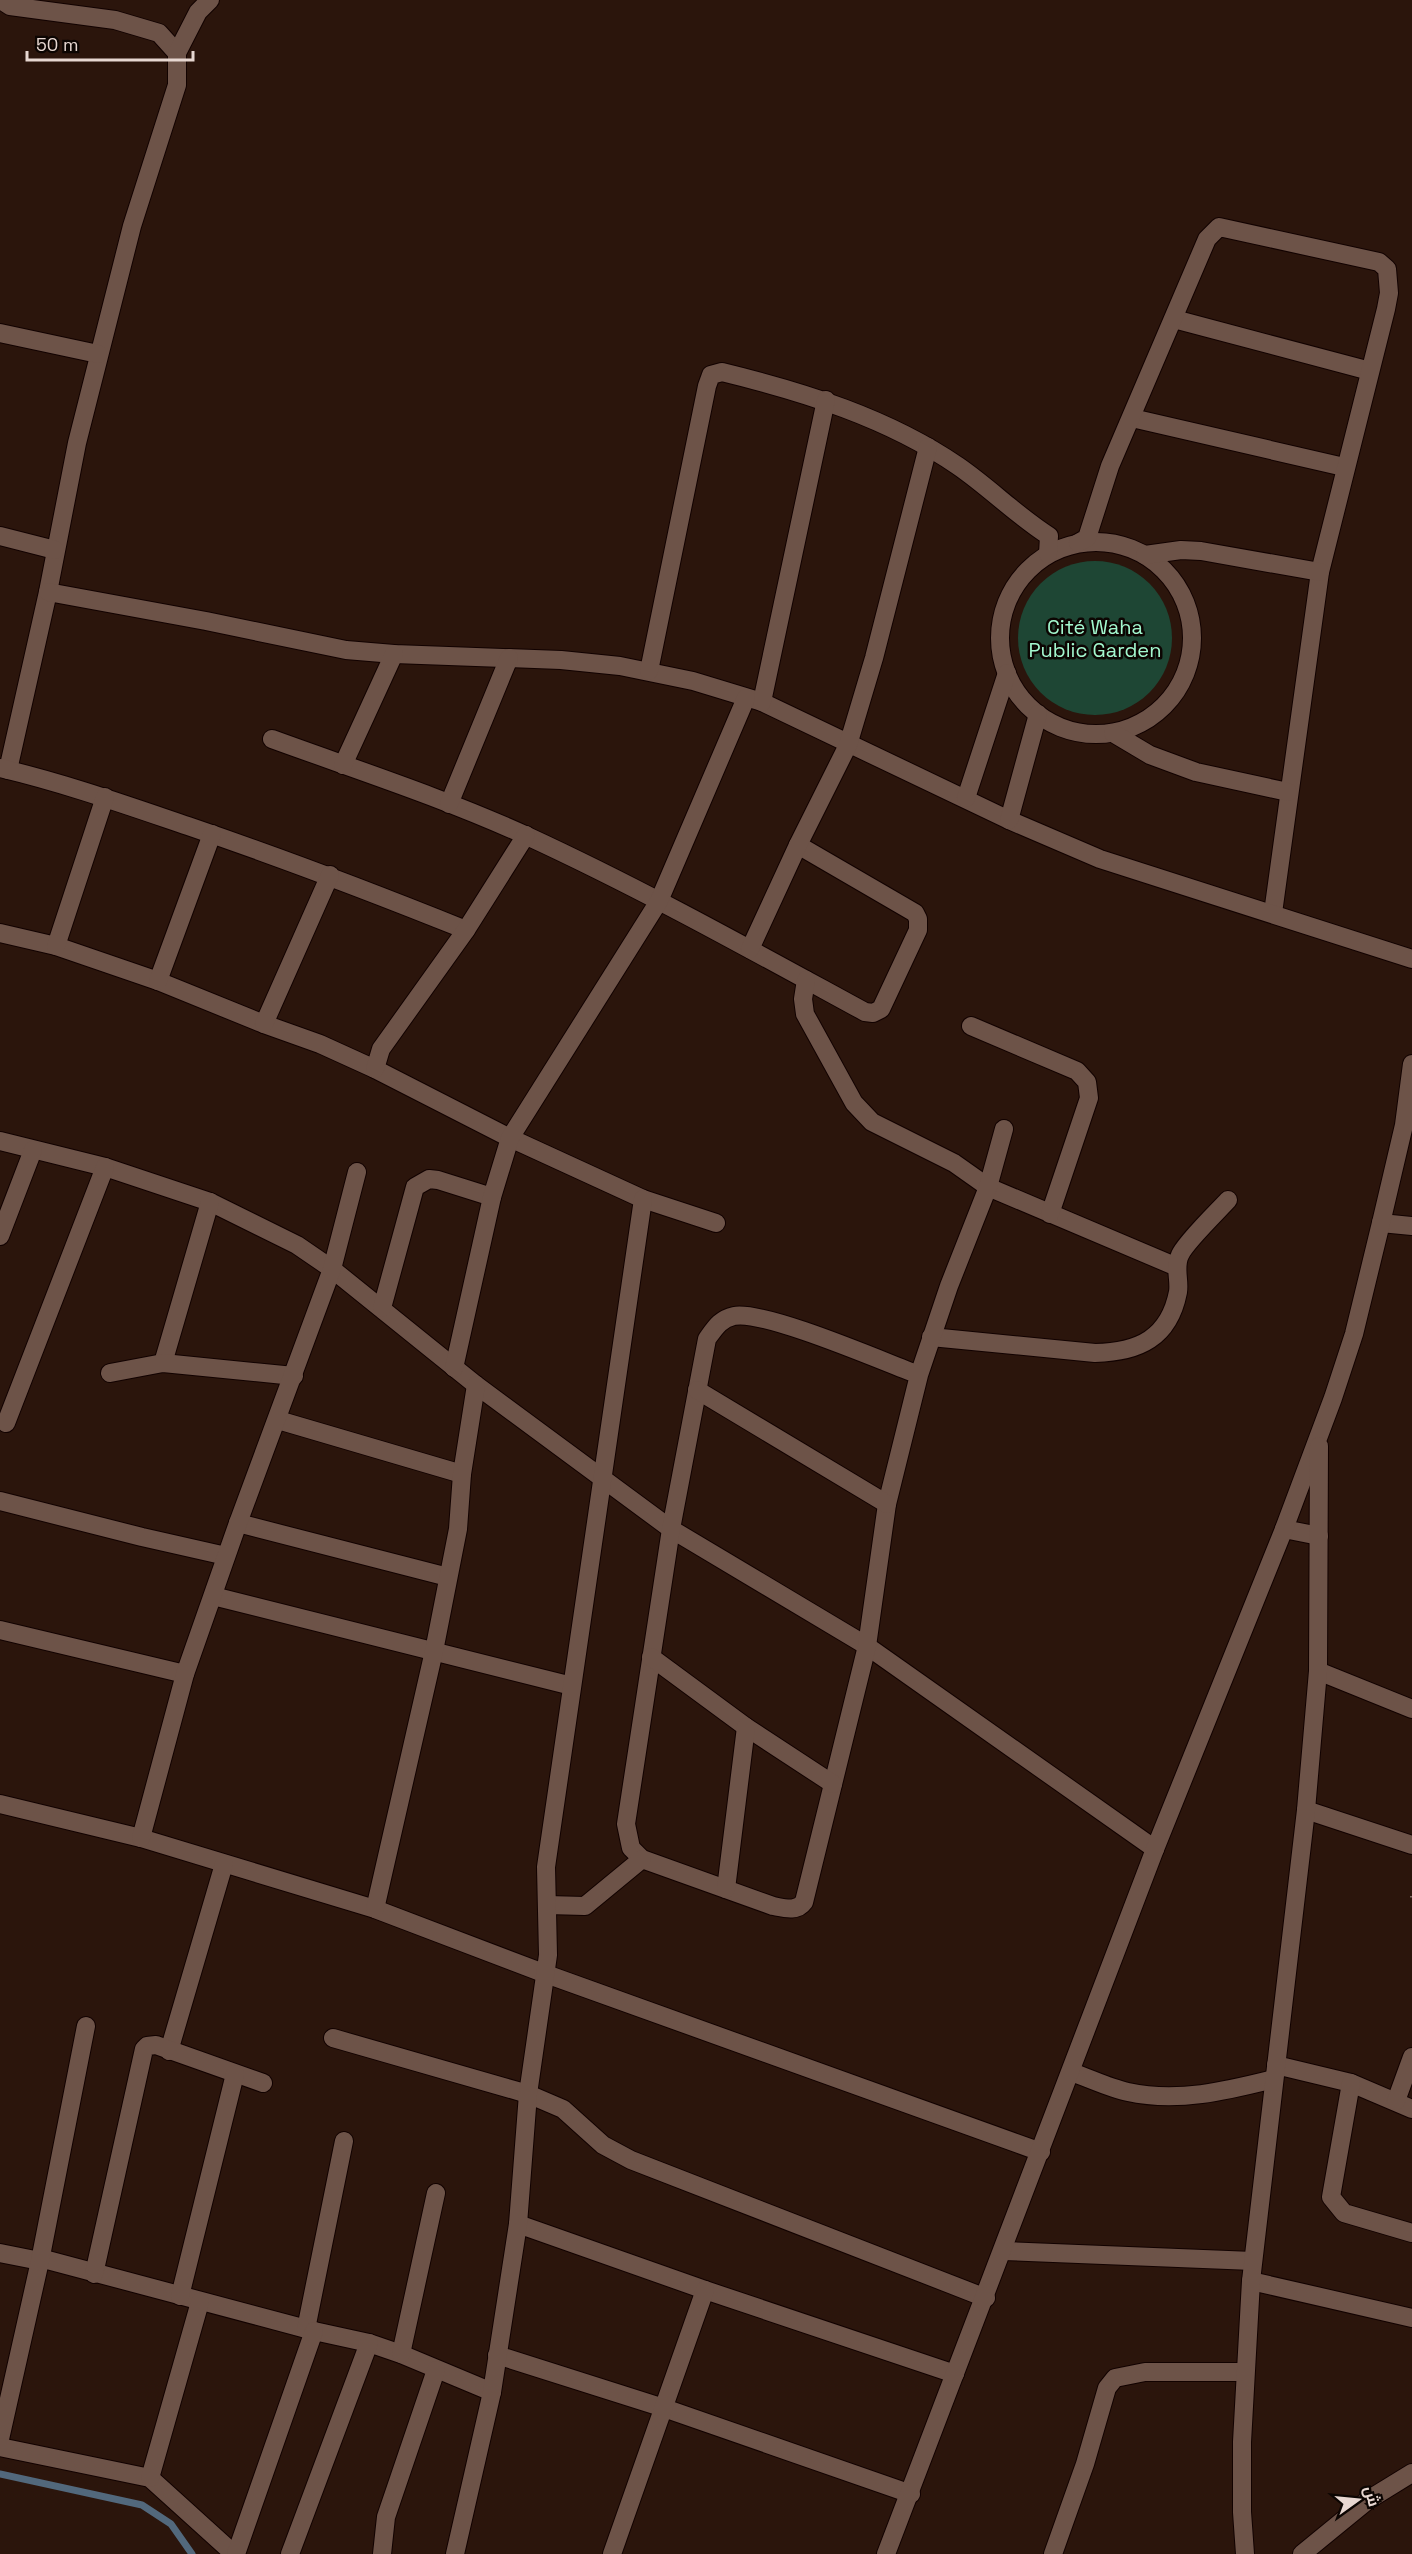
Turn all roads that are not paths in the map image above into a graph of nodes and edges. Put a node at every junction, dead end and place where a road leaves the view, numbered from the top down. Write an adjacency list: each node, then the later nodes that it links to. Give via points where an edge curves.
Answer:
1 (2, 0): 3 (street, via 10,6 115,20 159,33)
2 (210, 0): 3 (street, via 198,12)
3 (177, 53): 6 (street, via 177,85 132,226)
4 (1174, 319): 7 (street); 7 (street, via 1208,239 1219,227 1379,262 1387,269 1389,293); 9 (street)
5 (1, 339): 6 (street)
6 (98, 354): 14 (street)
7 (1370, 371): 11 (street)
8 (826, 400): 10 (street); 21 (street, via 723,372 711,375); 23 (street)
9 (1132, 418): 11 (street); 13 (street, via 1110,466 1087,538)
10 (928, 447): 15 (street, via 1048,536); 27 (street)
11 (1344, 467): 17 (street)
12 (0, 536): 14 (street)
13 (1078, 543): 15 (street); 16 (street, via 1124,545)
14 (55, 550): 18 (street)
15 (1048, 554): 22 (street, via 1026,571 1011,594 1002,619 1000,647)
16 (1145, 555): 17 (street, via 1201,551); 25 (street, via 1171,577 1187,606 1192,639 1187,671 1162,707 1144,722)
17 (1320, 572): 30 (street)
18 (48, 592): 19 (street, via 325,646); 29 (street)
19 (394, 654): 20 (street); 28 (street)
20 (509, 658): 21 (street); 33 (street)
21 (649, 671): 23 (street)
22 (1007, 674): 24 (street, via 1019,696); 32 (street)
23 (754, 700): 27 (street); 39 (street)
24 (1038, 714): 25 (street, via 1061,728 1087,734); 34 (street)
25 (1113, 733): 30 (street, via 1187,769)
26 (272, 739): 28 (street)
27 (848, 745): 32 (street); 37 (street)
28 (343, 765): 33 (street)
29 (4, 769): 31 (street)
30 (1288, 792): 40 (street)
31 (105, 797): 35 (street); 43 (street)
32 (966, 798): 34 (street)
33 (449, 804): 36 (street)
34 (1009, 820): 40 (street, via 1120,866)
35 (212, 834): 38 (street); 47 (street)
36 (526, 835): 39 (street); 41 (street)
37 (798, 845): 44 (street); 46 (street, via 918,918 918,930 880,1009 873,1013)
38 (330, 875): 41 (street); 48 (street)
39 (658, 901): 44 (street); 53 (street)
40 (1273, 913): 45 (street)
41 (466, 930): 51 (street, via 381,1049)
42 (0, 933): 43 (street)
43 (56, 946): 47 (street)
44 (750, 950): 46 (street)
45 (1412, 958)
46 (806, 980): 58 (street, via 805,1014 863,1114 954,1163)
47 (158, 981): 48 (street)
48 (264, 1024): 51 (street)
49 (971, 1026): 63 (street, via 1077,1071 1087,1082 1089,1098)
50 (1412, 1064): 65 (street, via 1404,1125)
51 (375, 1069): 53 (street)
52 (1004, 1129): 58 (street)
53 (510, 1138): 59 (street); 60 (street)
54 (0, 1141): 55 (street)
55 (33, 1150): 56 (street); 67 (street)
56 (105, 1167): 62 (street); 80 (street)
57 (357, 1172): 69 (street)
58 (988, 1187): 63 (street); 71 (street)
59 (492, 1197): 70 (street, via 438,1180 429,1179 416,1187); 73 (street)
60 (643, 1199): 64 (street); 83 (street)
61 (1228, 1200): 68 (street, via 1180,1255)
62 (210, 1202): 69 (street, via 297,1245); 72 (street)
63 (1050, 1215): 68 (street)
64 (716, 1223)
65 (1381, 1223): 66 (street); 81 (street, via 1354,1334)
66 (1412, 1226)
67 (0, 1236)
68 (1177, 1267): 71 (street, via 1178,1290 1171,1317 1161,1332 1118,1353)
69 (332, 1269): 70 (street); 76 (street)
70 (382, 1308): 73 (street)
71 (932, 1338): 75 (street)
72 (163, 1363): 74 (street); 76 (street)
73 (454, 1368): 77 (street)
74 (110, 1373)
75 (919, 1375): 78 (street, via 790,1326 743,1315 722,1320 707,1339); 85 (street)
76 (294, 1376): 79 (street)
77 (476, 1385): 82 (street); 83 (street)
78 (698, 1390): 85 (street); 87 (street)
79 (278, 1420): 82 (street); 86 (street)
80 (6, 1423)
81 (1319, 1435): 88 (street); 89 (street)
82 (462, 1474): 91 (street, via 458,1529)
83 (602, 1480): 87 (street); 99 (street)
84 (0, 1501): 90 (street)
85 (887, 1504): 94 (street)
86 (238, 1523): 90 (street); 91 (street)
87 (671, 1529): 94 (street); 96 (street)
88 (1284, 1530): 89 (street); 107 (street)
89 (1319, 1536): 97 (street)
90 (226, 1556): 92 (street)
91 (448, 1577): 95 (street)
92 (213, 1596): 95 (street); 98 (street)
93 (0, 1630): 98 (street)
94 (867, 1646): 102 (street); 107 (street)
95 (434, 1651): 99 (street); 112 (street)
96 (651, 1657): 101 (street); 108 (street, via 626,1824 631,1848)
97 (1318, 1671): 100 (street); 104 (street)
98 (186, 1674): 105 (street)
99 (572, 1686): 111 (street, via 546,1867)
100 (1412, 1709)
101 (746, 1727): 102 (street); 110 (street)
102 (833, 1784): 110 (street, via 801,1907 773,1906)
103 (0, 1804): 105 (street)
104 (1306, 1810): 106 (street); 119 (street)
105 (141, 1838): 109 (street)
106 (1412, 1845)
107 (1155, 1849): 118 (street)
108 (642, 1858): 110 (street); 111 (street, via 585,1906)
109 (224, 1864): 112 (street); 116 (street)
110 (726, 1889)
111 (547, 1905): 113 (street)
112 (375, 1909): 113 (street)
113 (546, 1974): 123 (street); 126 (street)
114 (86, 2026): 132 (street)
115 (333, 2038): 123 (street)
116 (169, 2051): 120 (street); 134 (street, via 156,2045 144,2049)
117 (1412, 2057): 124 (street)
118 (1071, 2072): 119 (street, via 1127,2092 1172,2097 1216,2093); 126 (street)
119 (1275, 2072): 122 (street); 133 (street)
120 (234, 2074): 121 (street); 137 (street)
121 (263, 2083)
122 (1351, 2084): 124 (street); 129 (street, via 1331,2197 1344,2213)
123 (528, 2094): 128 (street); 138 (street, via 563,2109 603,2145 631,2160)
124 (1404, 2105)
125 (344, 2141): 141 (street)
126 (1041, 2152): 130 (street)
127 (436, 2193): 143 (street)
128 (518, 2224): 136 (street); 144 (street)
129 (1412, 2233)
130 (1003, 2251): 133 (street); 138 (street)
131 (0, 2253): 132 (street)
132 (40, 2260): 134 (street); 147 (street)
133 (1253, 2261): 135 (street)
134 (94, 2274): 137 (street)
135 (1251, 2281): 140 (street); 146 (street)
136 (705, 2290): 148 (street); 150 (street)
137 (180, 2296): 139 (street)
138 (986, 2298): 148 (street)
139 (200, 2302): 141 (street); 154 (street)
140 (1412, 2318)
141 (310, 2330): 142 (street); 156 (street)
142 (369, 2343): 143 (street); 157 (street)
143 (401, 2354): 145 (street)
144 (498, 2355): 149 (street); 150 (street)
145 (436, 2370): 149 (street); 158 (street, via 386,2517)
146 (1245, 2372): 162 (street, via 1145,2372 1114,2378 1107,2388); 163 (street)
147 (8, 2374): 151 (street)
148 (955, 2374): 155 (street)
149 (492, 2392): 159 (street)
150 (664, 2408): 155 (street); 160 (street)
151 (0, 2439)
152 (0, 2447): 154 (street)
153 (1412, 2473): 164 (street, via 1368,2500)
154 (150, 2478): 156 (street)
155 (911, 2494): 161 (street)
156 (235, 2554)
157 (290, 2554)
158 (382, 2554)
159 (455, 2554)
160 (612, 2554)
161 (886, 2554)
162 (1053, 2554)
163 (1245, 2554)
164 (1302, 2554)

